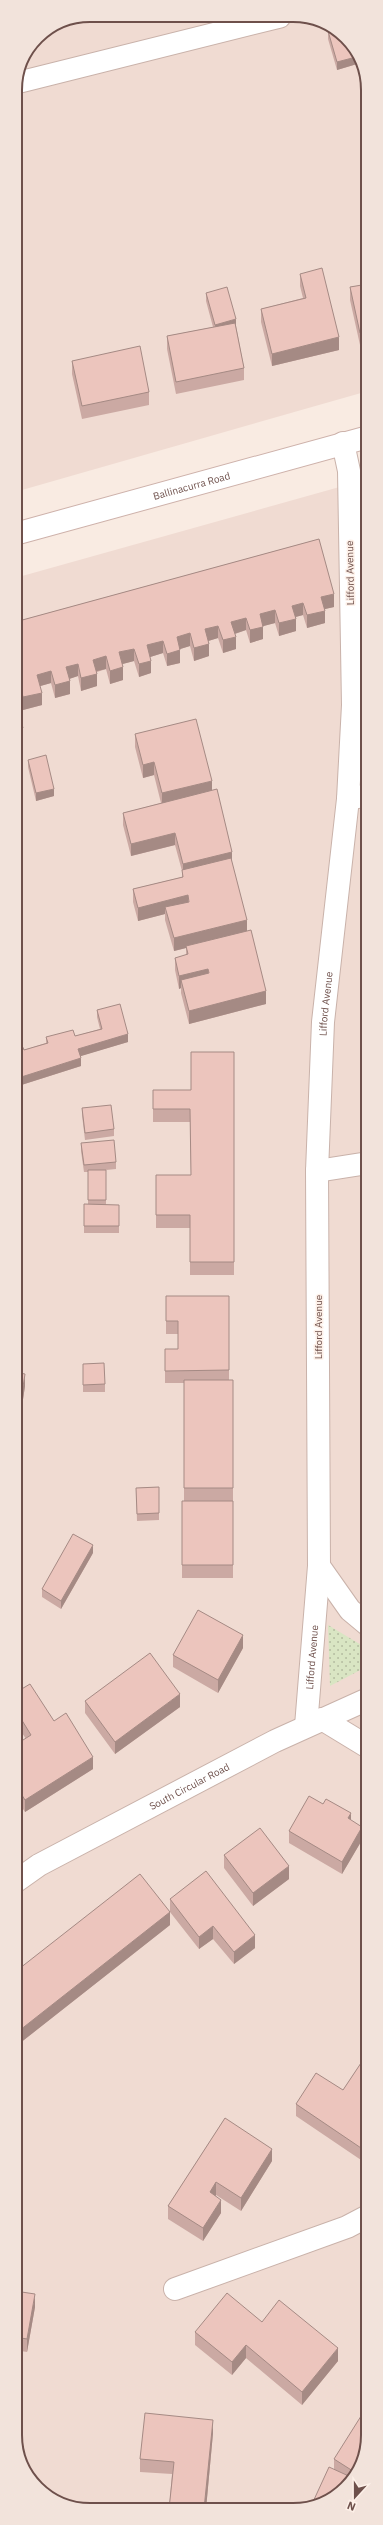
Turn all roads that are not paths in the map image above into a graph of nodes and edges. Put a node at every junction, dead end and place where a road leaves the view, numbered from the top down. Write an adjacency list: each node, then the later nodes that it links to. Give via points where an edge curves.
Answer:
1 (260, 22): 2 (lane)
2 (23, 81)
3 (361, 439): 4 (street, Ballinacurra Road)
4 (343, 443): 5 (street, Ballinacurra Road); 6 (street, Lifford Avenue, via 349,471 353,705)
5 (22, 532)
6 (358, 797): 8 (street, Lifford Avenue, via 324,1011)
7 (361, 1164): 8 (street)
8 (317, 1171): 9 (street, Lifford Avenue)
9 (319, 1566): 10 (street, via 350,1610); 12 (street, Lifford Avenue)
10 (361, 1619)
11 (361, 1702): 12 (street, South Circular Road)
12 (314, 1722): 13 (street); 14 (street, South Circular Road, via 39,1865)
13 (361, 1744)
14 (22, 1877)
15 (361, 2220): 16 (street)
16 (175, 2289)

